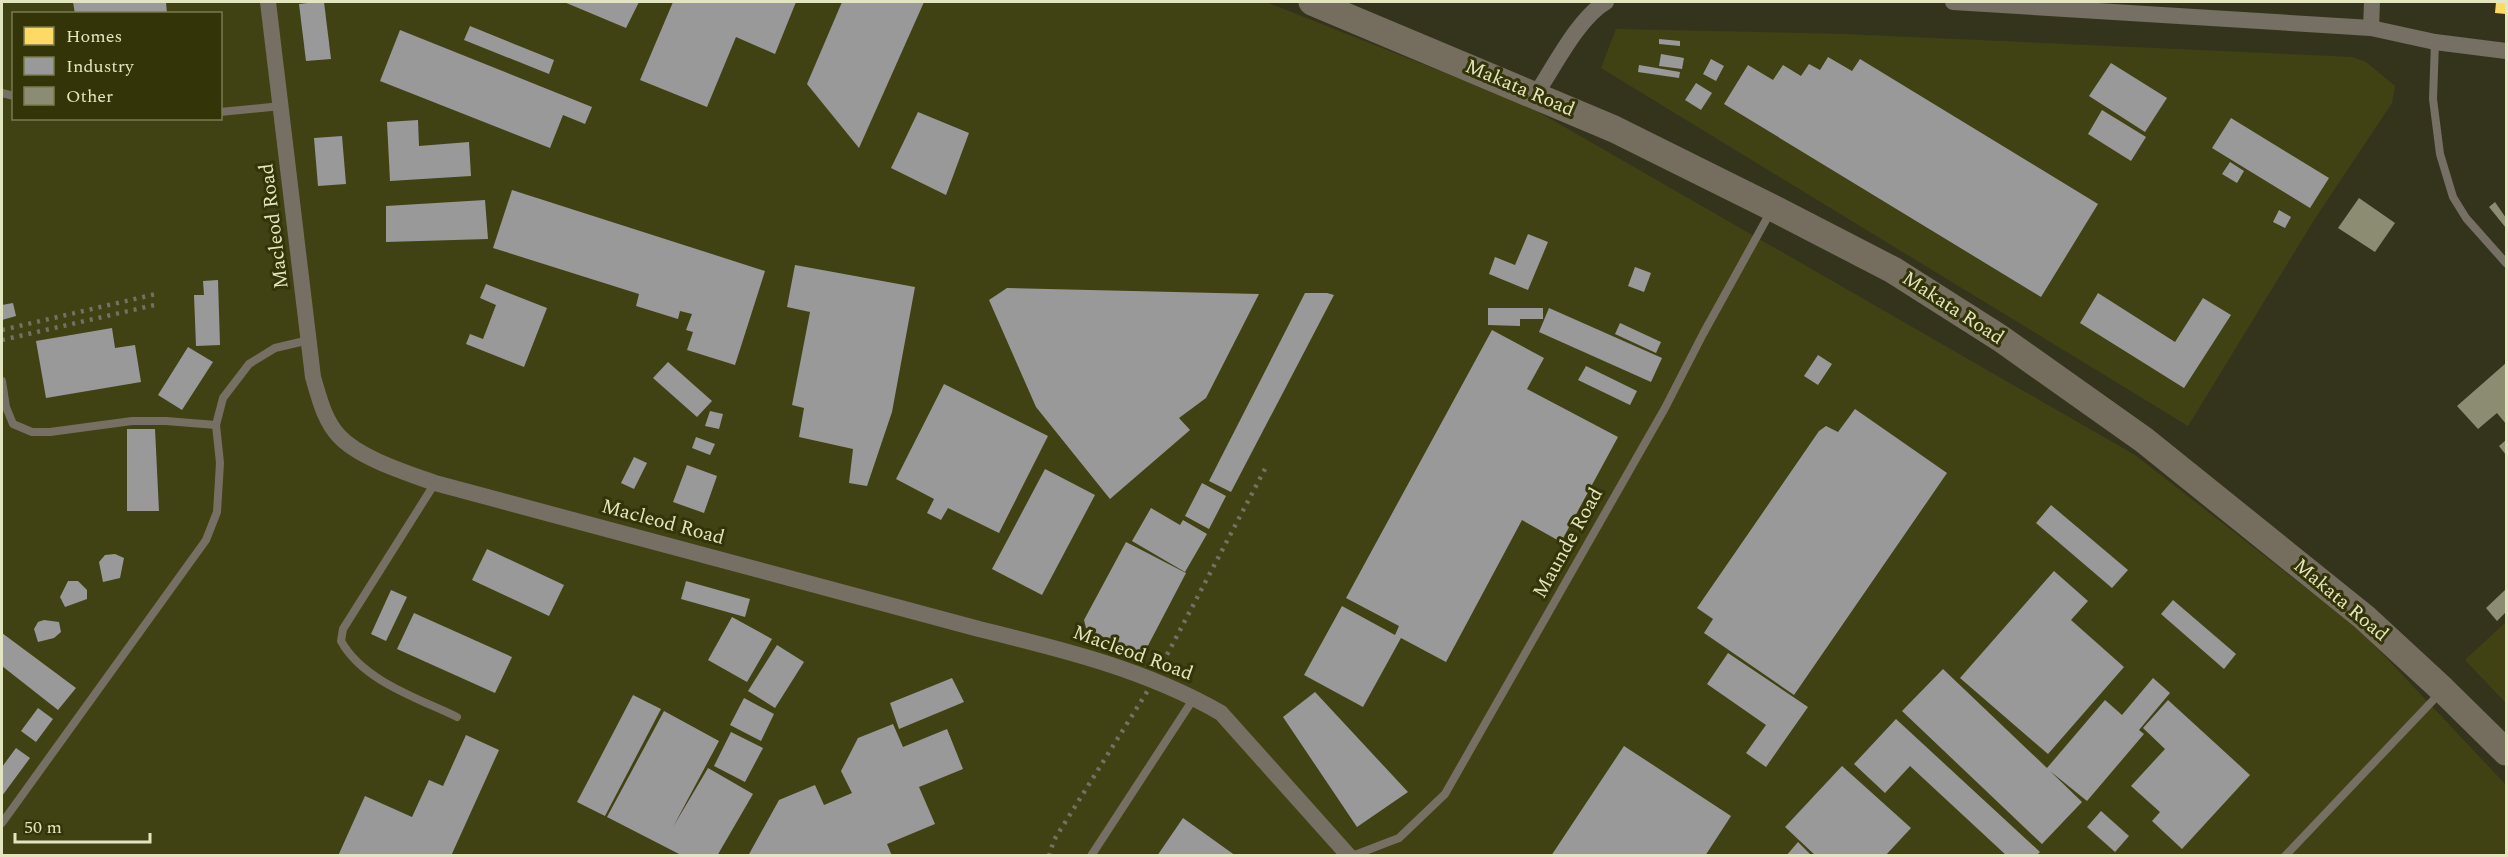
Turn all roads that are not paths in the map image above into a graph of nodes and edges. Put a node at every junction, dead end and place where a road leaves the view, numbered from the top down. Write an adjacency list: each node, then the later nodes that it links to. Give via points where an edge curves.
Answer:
1 (268, 2): 10 (street, Macleod Road)
2 (1312, 2): 9 (main road, Makata Road)
3 (1606, 2): 9 (street, via 1585,20)
4 (1953, 2): 6 (street)
5 (2372, 2): 6 (street)
6 (2370, 28): 7 (street)
7 (2435, 42): 8 (street); 13 (lane, via 2433,99 2440,154 2452,198)
8 (2506, 51)
9 (1536, 94): 12 (main road, Makata Road)
10 (281, 106): 11 (lane); 14 (street, Macleod Road)
11 (222, 112)
12 (1773, 208): 18 (main road, Makata Road, via 1893,270 2000,338 2144,440 2364,617); 24 (lane, Maunde Road, via 1665,408 1445,794 1399,838)
13 (2506, 263)
14 (309, 340): 16 (lane, via 275,348 249,364 223,398); 17 (street, Macleod Road, via 313,377 322,408 339,437 373,460)
15 (2, 381): 16 (lane, via 13,424 32,432 132,421)
16 (216, 425): 22 (lane, via 220,463 217,512 206,540)
17 (435, 483): 19 (street, Macleod Road, via 1060,649); 20 (lane, via 343,629 341,641 357,662 392,686)
18 (2443, 690): 21 (main road, Makata Road); 25 (lane)
19 (1195, 698): 23 (lane); 24 (street, Macleod Road, via 1221,713)
20 (457, 717)
21 (2506, 752)
22 (2, 823)
23 (1091, 855)
24 (1350, 855)
25 (2285, 855)

